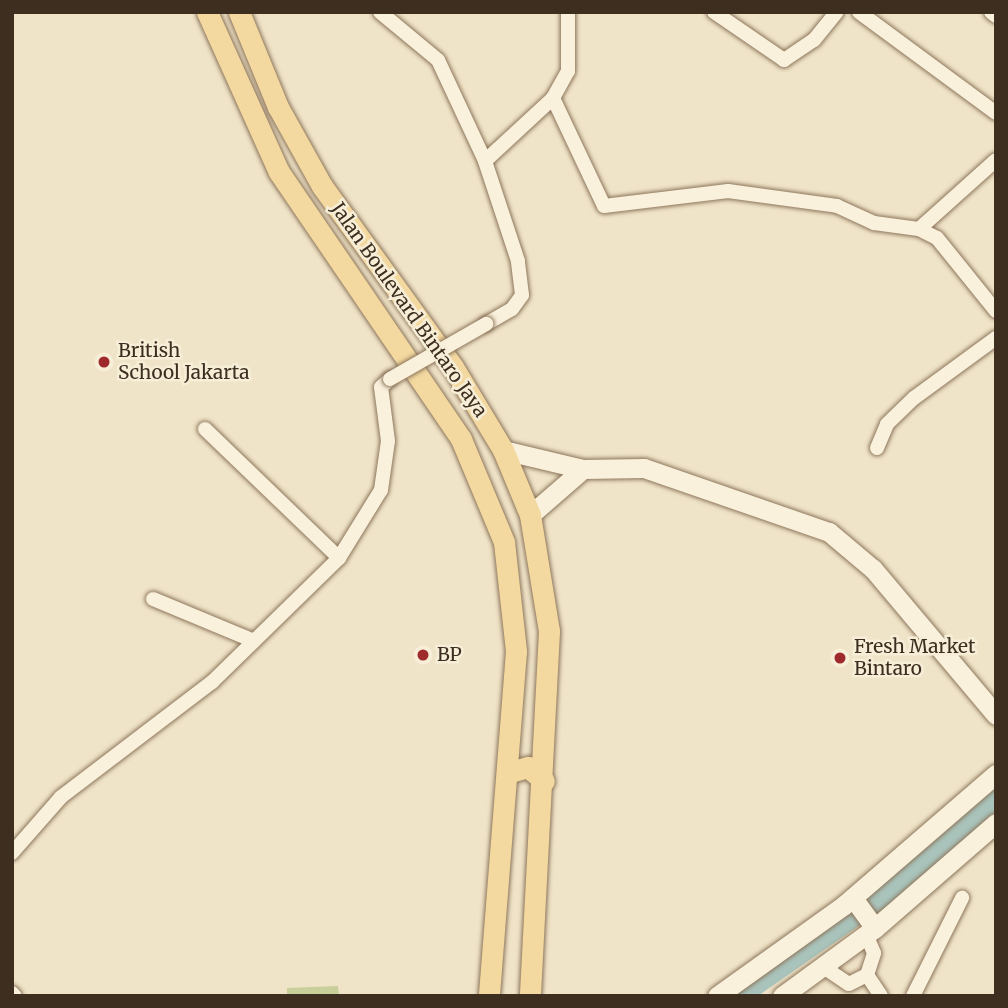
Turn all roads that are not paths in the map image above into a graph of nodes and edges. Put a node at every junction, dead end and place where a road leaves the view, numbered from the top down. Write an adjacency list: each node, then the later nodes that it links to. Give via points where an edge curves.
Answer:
1 (207, 12): 26 (main road, Jalan Boulevard Bintaro Jaya, via 279,172 429,386 493,508 516,617)
2 (239, 12): 19 (main road, Jalan Boulevard Bintaro Jaya, via 278,107 322,186 453,367)
3 (380, 12): 13 (street, via 438,60)
4 (568, 12): 10 (street, via 568,71)
5 (714, 12): 6 (street, via 784,60 797,55)
6 (837, 12)
7 (991, 12): 9 (street)
8 (868, 15): 11 (street)
9 (996, 16)
10 (553, 98): 13 (street); 14 (street, via 604,206 772,192 837,206 874,223)
11 (996, 113)
12 (996, 160): 14 (street)
13 (485, 161): 22 (street, bridge, via 518,261 522,295 513,309 381,387 388,441 381,490)
14 (919, 229): 15 (street, via 937,238)
15 (996, 311)
16 (996, 338): 18 (street, via 914,398 887,424)
17 (205, 429): 22 (street)
18 (877, 448)
19 (503, 450): 20 (street); 21 (main road, Jalan Boulevard Bintaro Jaya)
20 (583, 470): 21 (street); 25 (street, via 644,468 829,533 873,569)
21 (530, 515): 27 (main road, Jalan Boulevard Bintaro Jaya, via 548,604)
22 (339, 558): 24 (street)
23 (153, 599): 24 (street)
24 (254, 641): 32 (street, via 212,682 61,797)
25 (996, 715)
26 (510, 733): 27 (main road, via 528,746); 28 (main road, Jalan Boulevard Bintaro Jaya)
27 (548, 734): 30 (main road, Jalan Boulevard Bintaro Jaya)
28 (507, 773): 30 (main road, via 528,767); 38 (main road, Jalan Boulevard Bintaro Jaya)
29 (996, 774): 34 (street)
30 (544, 781): 39 (main road, Jalan Boulevard Bintaro Jaya)
31 (996, 823): 34 (street)
32 (12, 853)
33 (962, 898): 43 (street)
34 (860, 917): 35 (street); 36 (street, via 874,953); 40 (street)
35 (822, 966): 37 (street); 41 (street)
36 (867, 975): 37 (street); 42 (street)
37 (858, 990)
38 (489, 996)
39 (530, 996)
40 (718, 996)
41 (782, 996)
42 (881, 996)
43 (913, 996)

